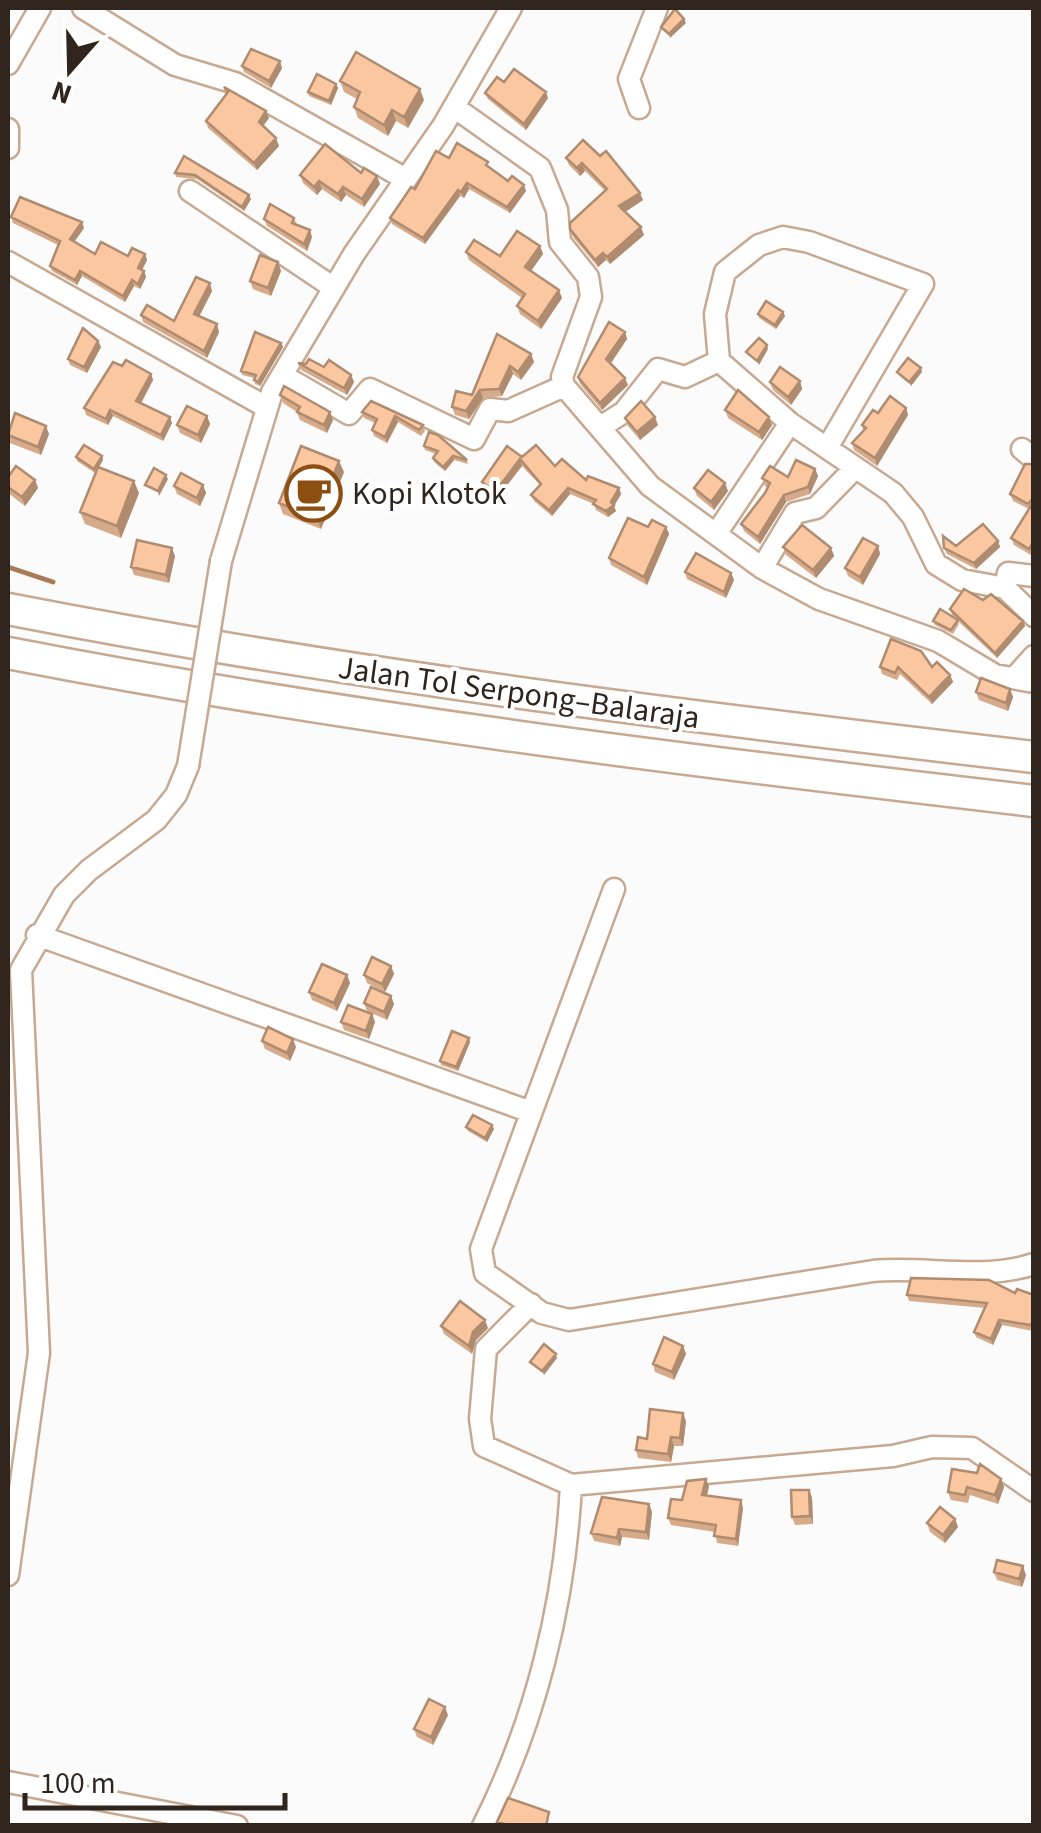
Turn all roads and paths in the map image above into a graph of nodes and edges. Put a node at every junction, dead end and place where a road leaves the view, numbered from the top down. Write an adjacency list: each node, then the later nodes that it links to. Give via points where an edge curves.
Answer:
1 (40, 8): 5 (street)
2 (83, 8): 10 (street, via 175,65 234,83)
3 (510, 8): 6 (street)
4 (657, 8): 7 (street, via 629,79)
5 (8, 64)
6 (454, 107): 10 (street); 16 (street, via 540,168 557,210 560,242 588,277 591,297)
7 (639, 108)
8 (8, 129): 9 (street)
9 (8, 148)
10 (404, 178): 13 (street)
11 (190, 190): 13 (street)
12 (8, 262): 17 (street)
13 (334, 288): 15 (street)
14 (719, 361): 18 (street); 19 (street, via 685,377 658,369 624,412); 20 (street, via 716,314 726,272 760,245 783,237 809,242 923,284)
15 (282, 375): 16 (street, via 349,414 370,389 474,439 490,409 508,411); 17 (street)
16 (564, 386): 19 (street)
17 (266, 407): 36 (street, bridge, via 221,561 188,766 176,795 156,820 64,895)
18 (790, 424): 20 (street); 22 (street)
19 (602, 426): 22 (street, via 650,486)
20 (826, 448): 21 (street)
21 (855, 468): 24 (street, via 816,508 796,513); 25 (street, via 910,511 936,564 962,580)
22 (716, 534): 24 (street)
23 (1034, 555): 25 (street)
24 (762, 568): 32 (street, via 819,600 938,641 994,675)
25 (1020, 579): 28 (street)
26 (8, 593): 29 (highway)
27 (8, 609): 29 (highway, Jalan Tol Serpong–Balaraja)
28 (1034, 616)
29 (192, 645): 33 (highway, Jalan Tol Serpong–Balaraja, via 490,691)
30 (8, 653): 34 (highway, Jalan Tol Serpong–Balaraja, via 483,734)
31 (1034, 656): 32 (street)
32 (1024, 679)
33 (1034, 757)
34 (1034, 801)
35 (614, 889): 38 (street)
36 (37, 935): 37 (street); 38 (street)
37 (14, 971): 43 (street, via 39,1352)
38 (531, 1112): 40 (street, via 480,1261 485,1273)
39 (1034, 1264): 40 (street, via 989,1273 873,1271 569,1320)
40 (531, 1304): 41 (street, via 486,1348 484,1446)
41 (571, 1486): 42 (street, via 893,1456 932,1446 972,1448); 46 (street, via 568,1552 534,1702)
42 (1034, 1491)
43 (8, 1575)
44 (8, 1782): 45 (street)
45 (237, 1826)
46 (484, 1826)

